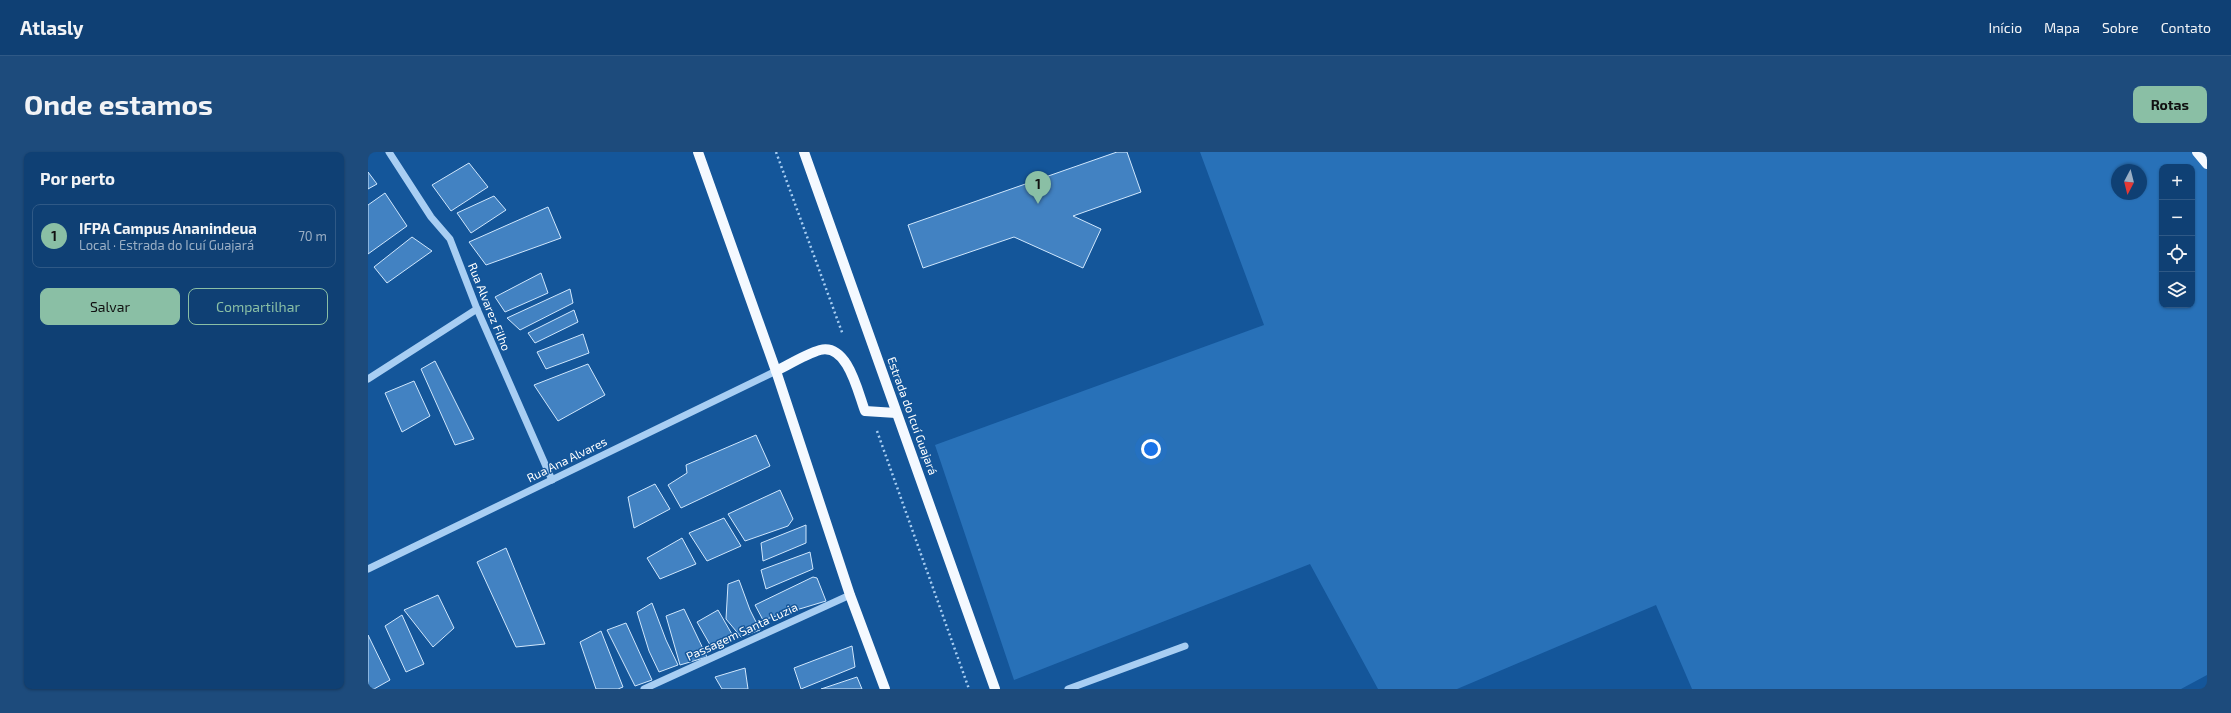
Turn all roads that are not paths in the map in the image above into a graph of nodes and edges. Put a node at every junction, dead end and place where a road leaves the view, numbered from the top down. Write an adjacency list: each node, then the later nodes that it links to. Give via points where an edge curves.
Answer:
1 (389, 152): 6 (street, Rua Alvarez Filho, via 431,217 450,239)
2 (698, 152): 7 (main road)
3 (804, 152): 9 (main road, Estrada do Icuí Guajará)
4 (2197, 152): 5 (main road)
5 (2207, 164)
6 (476, 309): 8 (street); 10 (street, Rua Alvarez Filho)
7 (776, 371): 9 (main road, via 821,350 835,351 848,364 865,411); 10 (street, Rua Ana Alvares); 12 (main road)
8 (368, 379)
9 (896, 413): 16 (main road, Estrada do Icuí Guajará)
10 (552, 480): 11 (street, Rua Ana Alvares)
11 (368, 569)
12 (850, 595): 14 (street, Passagem Santa Luzia); 15 (main road)
13 (1185, 646): 17 (street)
14 (644, 689)
15 (885, 689)
16 (995, 689)
17 (1068, 689)

